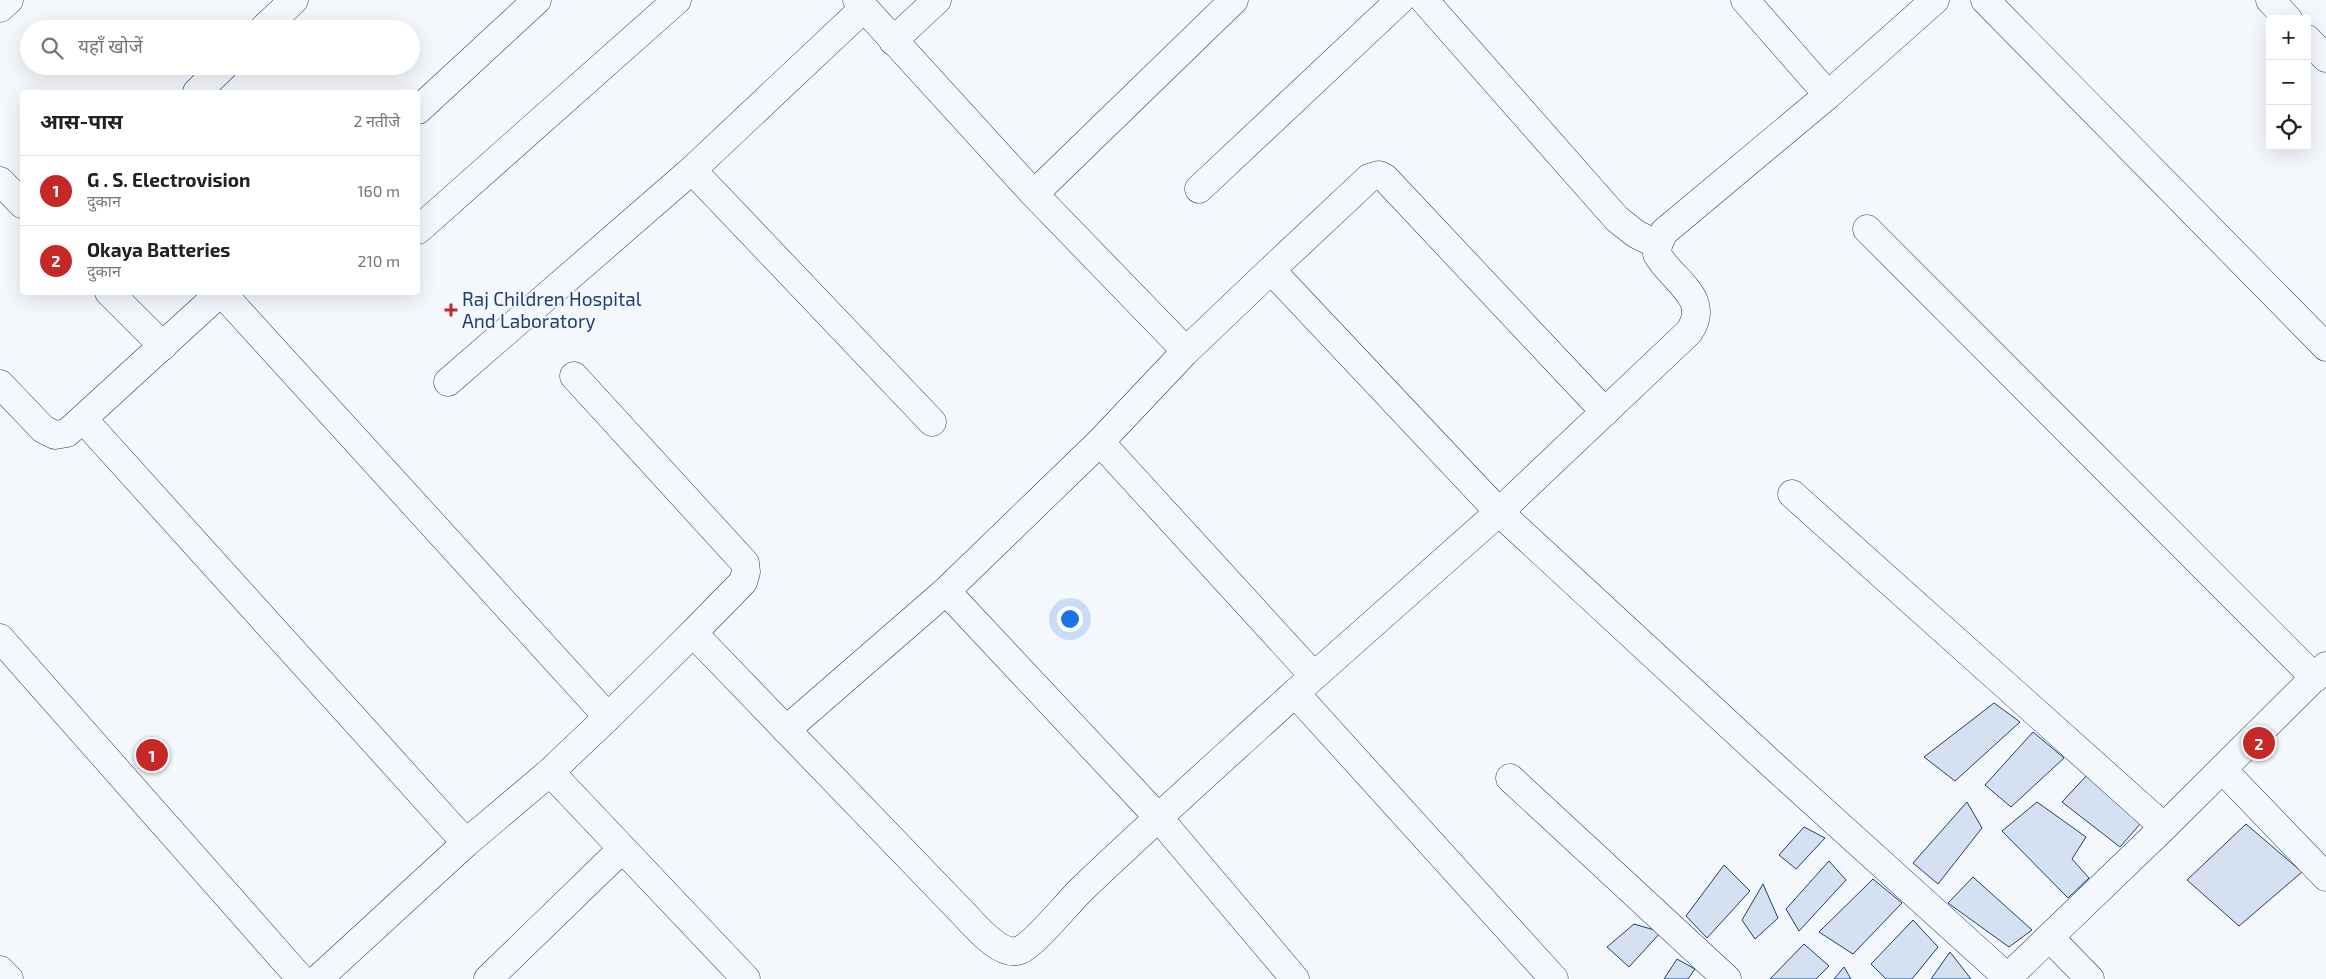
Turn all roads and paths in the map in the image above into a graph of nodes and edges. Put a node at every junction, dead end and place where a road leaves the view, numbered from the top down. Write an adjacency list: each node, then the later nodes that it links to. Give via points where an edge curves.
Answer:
1 (9, 0): 14 (street)
2 (294, 0): 16 (street)
3 (537, 0): 23 (street)
4 (677, 0): 29 (street)
5 (937, 0): 17 (street)
6 (1234, 0): 27 (street)
7 (1400, 0): 26 (street)
8 (1424, 0): 31 (street, via 1617,219)
9 (1745, 0): 22 (street)
10 (1935, 0): 22 (street)
11 (1985, 0): 37 (street)
12 (2270, 0): 15 (street)
13 (860, 4): 17 (street); 24 (street)
14 (0, 8)
15 (2284, 15)
16 (273, 20)
17 (894, 41): 27 (street)
18 (2311, 42): 19 (street)
19 (2326, 58)
20 (215, 75): 21 (street)
21 (199, 90)
22 (1828, 95): 31 (street, via 1664,232)
23 (420, 108)
24 (692, 170): 40 (street); 44 (street)
25 (0, 181): 28 (street)
26 (1199, 189)
27 (1034, 194): 38 (street)
28 (20, 202)
29 (420, 228)
30 (1867, 229): 51 (street)
31 (1658, 245): 42 (street, via 1657,254 1661,262 1696,302 1696,321 1689,332)
32 (1271, 270): 38 (street); 42 (street, via 1368,178 1385,178); 47 (street)
33 (112, 295): 36 (street)
34 (218, 295): 36 (street)
35 (224, 295): 53 (street)
36 (162, 346): 43 (street)
37 (2326, 347)
38 (1186, 351): 45 (street)
39 (574, 376): 49 (street, via 745,564 743,582)
40 (448, 382)
41 (0, 384): 43 (street, via 43,429 55,435 67,433)
42 (1604, 412): 47 (street)
43 (84, 420): 60 (street)
44 (932, 422)
45 (1100, 442): 48 (street); 52 (street)
46 (1792, 494): 59 (street)
47 (1499, 512): 52 (street); 65 (street)
48 (946, 591): 54 (street); 58 (street)
49 (693, 633): 53 (street); 54 (street)
50 (0, 638): 67 (street)
51 (2320, 672): 55 (street)
52 (1305, 685): 58 (street); 72 (street)
53 (608, 717): 56 (street)
54 (786, 730): 58 (street, via 960,910 999,948 1008,951 1020,950 1034,939 1080,890)
55 (2223, 770): 59 (street); 62 (street)
56 (550, 772): 60 (street); 61 (street)
57 (1510, 778): 73 (street)
58 (1158, 817): 71 (street)
59 (2164, 828): 63 (street)
60 (466, 843): 68 (street)
61 (621, 850): 69 (street); 70 (street)
62 (2326, 877)
63 (2050, 938): 65 (street); 74 (street)
64 (0, 970): 66 (street)
65 (2007, 978)
66 (9, 979)
67 (301, 979)
68 (318, 979)
69 (488, 979)
70 (746, 979)
71 (1296, 979)
72 (1554, 979)
73 (1727, 979)
74 (2090, 979)

